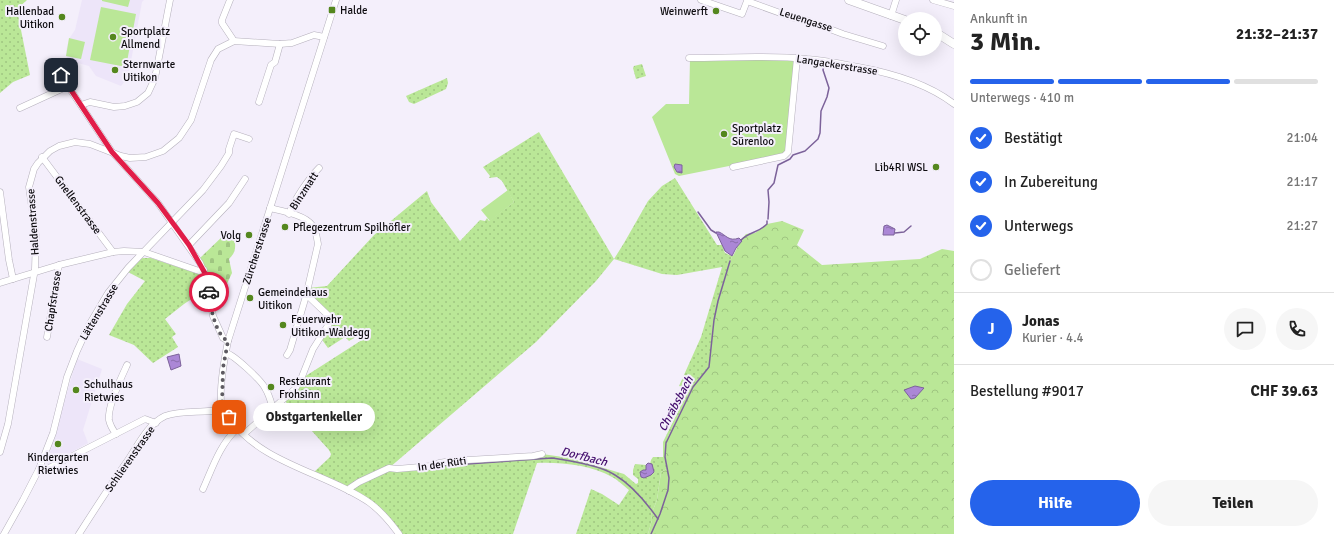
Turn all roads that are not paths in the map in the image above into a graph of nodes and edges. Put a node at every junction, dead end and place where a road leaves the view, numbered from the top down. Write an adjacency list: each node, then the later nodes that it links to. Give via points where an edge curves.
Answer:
1 (170, 0): 24 (street, via 155,78 148,93 137,102 125,106 114,107 90,102)
2 (230, 0): 14 (street, via 222,23)
3 (336, 0): 12 (street, Zürcherstrasse)
4 (701, 0): 8 (street, Leuengasse)
5 (849, 0): 10 (main road)
6 (896, 0): 10 (street)
7 (933, 0): 9 (street)
8 (715, 2): 17 (street, Leuengasse, via 742,14 747,1)
9 (954, 6)
10 (891, 16): 11 (main road)
11 (898, 18)
12 (324, 36): 15 (street, via 314,35 292,43); 33 (street, Zürcherstrasse)
13 (942, 36): 16 (main road)
14 (234, 41): 15 (street); 27 (street, Haldenstrasse, via 218,49 211,60 191,120 179,138 163,151 146,157 130,158)
15 (280, 44): 22 (street)
16 (954, 44)
17 (883, 46)
18 (689, 58): 19 (street, Langackerstrasse)
19 (797, 58): 23 (street, Langackerstrasse, via 890,74 930,90); 29 (street, via 788,152 784,156)
20 (52, 62): 21 (street)
21 (68, 86): 24 (street); 25 (street)
22 (259, 102)
23 (954, 104)
24 (82, 105): 27 (street)
25 (20, 108)
26 (249, 139): 35 (street, Lättenstrasse, via 234,134 229,153 221,166 203,190)
27 (112, 152): 28 (street, Haldenstrasse, via 75,142 59,146); 35 (street)
28 (42, 157): 37 (street, Gnellenstrasse); 41 (street, Haldenstrasse, via 34,169 29,187 36,246)
29 (733, 167)
30 (319, 168): 34 (street, Binzmatt, via 291,207)
31 (245, 179): 36 (street, via 229,203)
32 (0, 192): 42 (street)
33 (270, 208): 34 (street); 46 (street, Zürcherstrasse)
34 (289, 214): 44 (street, via 301,217 312,225 317,237 318,244)
35 (172, 222): 36 (street); 38 (street, Lättenstrasse)
36 (189, 245): 40 (street)
37 (113, 252): 38 (street, Chapfstrasse); 39 (street, Chapfstrasse)
38 (144, 252): 40 (street, Chapfstrasse, via 199,271); 58 (street, Lättenstrasse, via 108,293 89,325 67,377 53,433)
39 (59, 265): 41 (street, Chapfstrasse); 45 (street, Chapfstrasse)
40 (204, 270): 46 (street, via 213,316 223,338)
41 (34, 273): 42 (street, Chapfstrasse); 56 (street, Haldenstrasse, via 8,424)
42 (13, 279): 43 (street, Chapfstrasse)
43 (0, 283)
44 (306, 296): 48 (street); 51 (street, via 332,319 313,350 295,390)
45 (47, 337)
46 (228, 341): 47 (street, Zürcherstrasse)
47 (226, 353): 50 (street, Zürcherstrasse, via 222,377); 51 (street, via 263,385)
48 (288, 355)
49 (127, 365): 54 (street, via 110,410 110,424)
50 (223, 409): 52 (street, Schlierenstrasse, via 176,413 163,417); 53 (street)
51 (273, 409): 55 (street)
52 (156, 423): 54 (street, via 146,419); 62 (street, Schlierenstrasse, via 141,441)
53 (237, 429): 55 (street); 59 (street, via 222,448)
54 (116, 434): 58 (street, via 47,469)
55 (244, 434): 60 (street, via 264,450)
56 (0, 452)
57 (542, 454): 60 (street, In der Rüti, via 452,461 397,470 389,468 359,482)
58 (39, 469): 61 (street, Lättenstrasse)
59 (203, 489)
60 (349, 491): 63 (street, via 371,504)
61 (4, 534)
62 (79, 534)
63 (399, 534)

